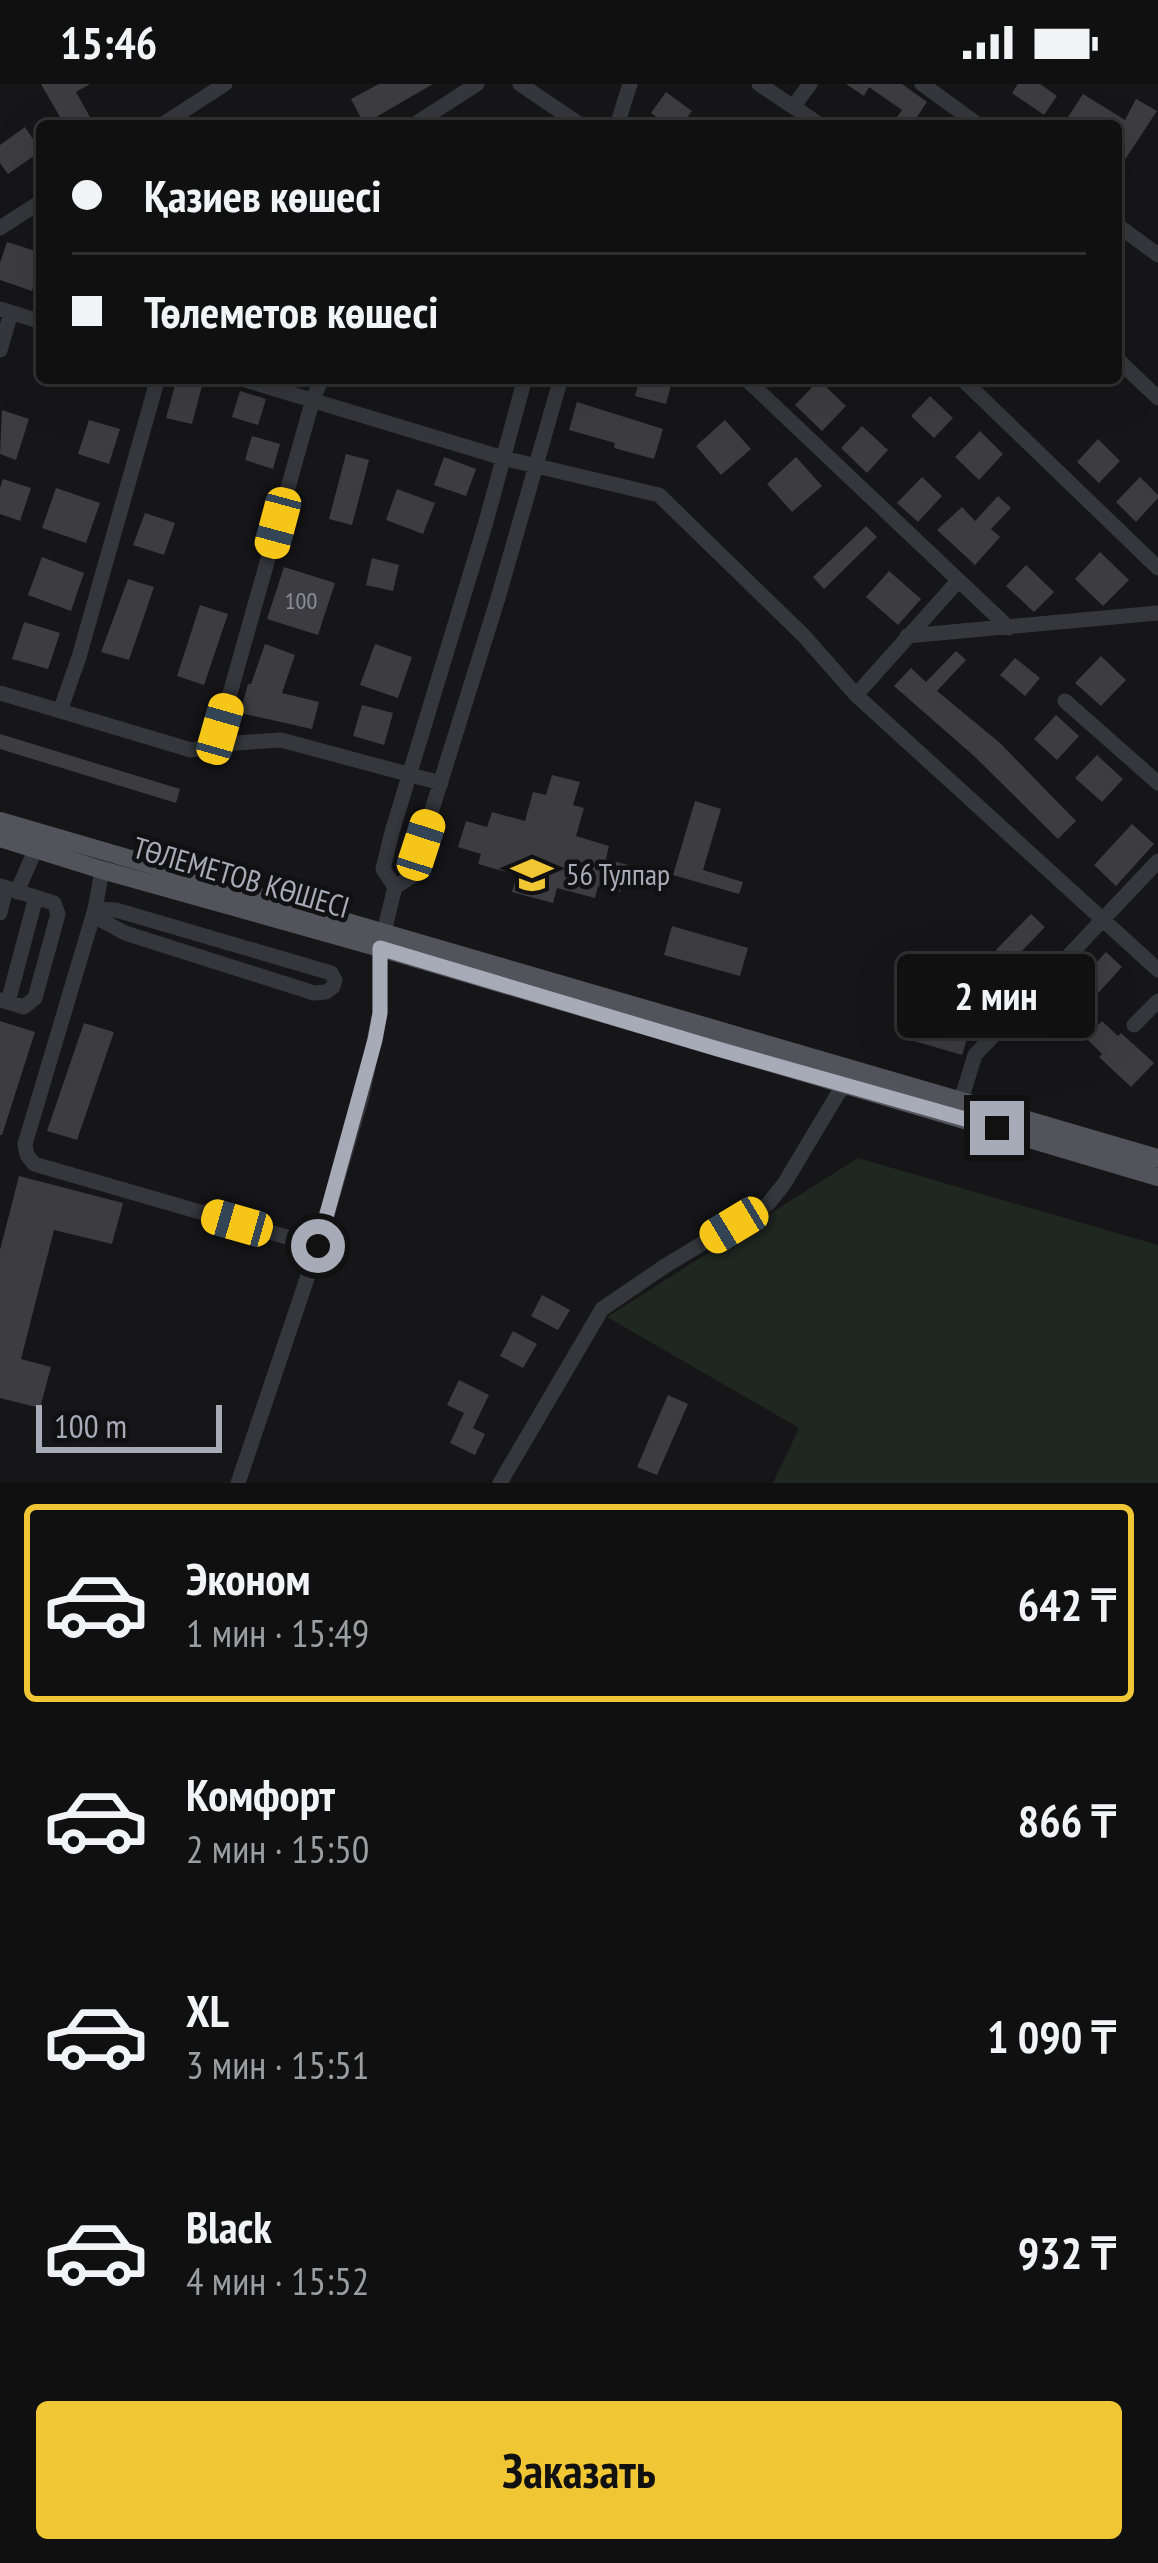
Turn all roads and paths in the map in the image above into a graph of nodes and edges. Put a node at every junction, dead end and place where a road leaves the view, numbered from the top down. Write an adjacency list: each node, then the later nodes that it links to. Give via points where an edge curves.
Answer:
1 (225, 84): 9 (street)
2 (477, 84): 10 (street)
3 (520, 84): 11 (street)
4 (630, 84): 12 (street)
5 (759, 84): 8 (street)
6 (810, 84): 8 (street)
7 (922, 84): 14 (street)
8 (793, 106): 13 (street)
9 (169, 120)
10 (421, 120)
11 (573, 120)
12 (617, 120)
13 (813, 120)
14 (972, 120)
15 (36, 205): 16 (street)
16 (0, 228)
17 (1122, 228): 18 (street)
18 (1158, 255)
19 (6, 311): 20 (street); 21 (street)
20 (36, 320)
21 (0, 350)
22 (1122, 364): 30 (street)
23 (156, 384): 42 (street)
24 (260, 384): 31 (street)
25 (319, 384): 31 (street)
26 (524, 384): 32 (street)
27 (560, 384): 33 (street)
28 (751, 384): 35 (street)
29 (967, 384): 34 (street)
30 (1158, 398)
31 (313, 399): 32 (street); 43 (street)
32 (503, 458): 33 (street); 44 (street)
33 (537, 465): 40 (street, via 659,495); 45 (street)
34 (1158, 568)
35 (958, 580): 37 (street); 38 (street)
36 (1158, 614): 37 (street)
37 (1009, 628): 38 (street)
38 (907, 636): 40 (street)
39 (0, 693): 42 (street)
40 (856, 695): 57 (street)
41 (1065, 701): 46 (street)
42 (60, 711): 43 (street, via 191,750)
43 (220, 744): 44 (street, via 281,740)
44 (410, 774): 45 (street); 52 (street, via 382,869)
45 (441, 783): 52 (street, via 411,877)
46 (1158, 783)
47 (0, 821): 58 (main road, ТӨЛЕМЕТОВ КӨШЕСІ)
48 (0, 838): 49 (main road, ТӨЛЕМЕТОВ КӨШЕСІ)
49 (36, 848): 51 (main road, ТӨЛЕМЕТОВ КӨШЕСІ); 53 (street)
50 (1158, 861): 57 (street)
51 (102, 870): 55 (street); 58 (main road, ТӨЛЕМЕТОВ КӨШЕСІ)
52 (395, 887): 58 (street)
53 (8, 888): 54 (street); 56 (street)
54 (36, 897): 60 (street); 60 (street, via 58,914 35,998 24,1007)
55 (95, 909): 55 (street, via 125,933 314,993 333,987 331,973); 68 (street, via 27,1155 34,1164)
56 (0, 913)
57 (1103, 920): 59 (street); 65 (street, via 975,1054)
58 (382, 941): 62 (main road, ТӨЛЕМЕТОВ КӨШЕСІ); 68 (street, via 375,1040)
59 (1158, 970)
60 (4, 1001)
61 (1158, 1001): 63 (street)
62 (619, 1011): 64 (main road, ТӨЛЕМЕТОВ КӨШЕСІ); 65 (main road, ТӨЛЕМЕТОВ КӨШЕСІ)
63 (1134, 1025)
64 (846, 1086): 67 (main road, ТӨЛЕМЕТОВ КӨШЕСІ); 70 (street, via 768,1204 602,1309)
65 (961, 1100): 66 (main road, ТӨЛЕМЕТОВ КӨШЕСІ)
66 (1158, 1158)
67 (1158, 1177)
68 (318, 1246): 69 (street)
69 (238, 1483)
70 (500, 1483)

